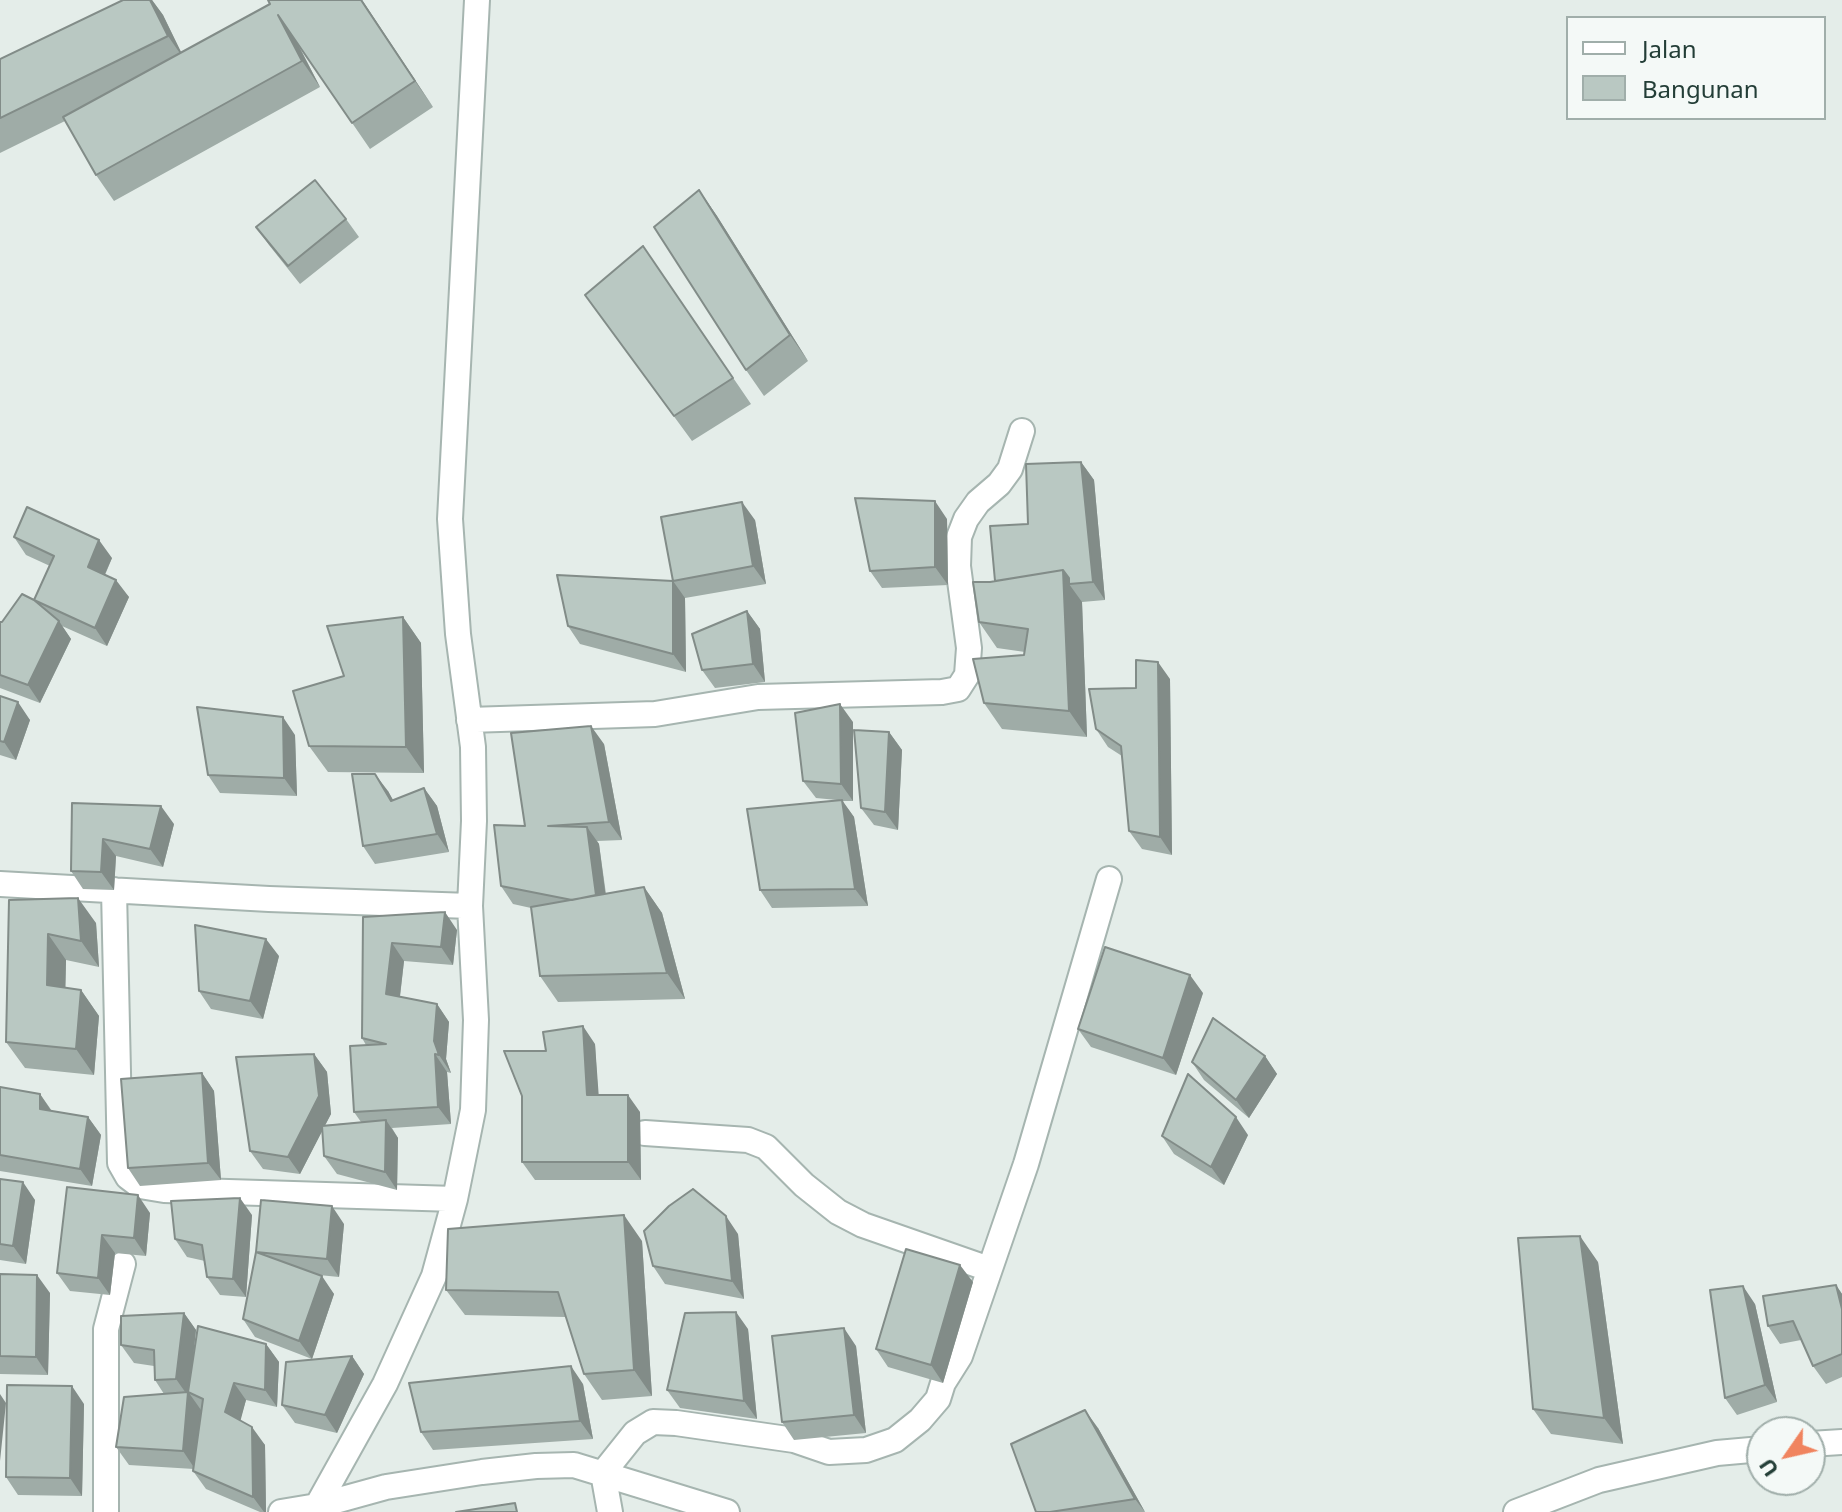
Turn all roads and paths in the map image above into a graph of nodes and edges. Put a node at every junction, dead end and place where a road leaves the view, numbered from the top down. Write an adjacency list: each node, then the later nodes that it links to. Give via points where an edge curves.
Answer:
1 (477, 0): 3 (street, via 450,519)
2 (1022, 431): 3 (street, via 1010,469 978,502 959,537 969,648 967,675 958,689 758,697 655,714)
3 (469, 720): 7 (street, via 474,821)
4 (1109, 879): 11 (street, via 1026,1164)
5 (0, 884): 6 (street)
6 (114, 890): 7 (street); 9 (street, via 120,1163 128,1177 140,1186 164,1190)
7 (470, 906): 9 (street, via 476,1020 473,1110)
8 (645, 1133): 11 (street, via 748,1140 766,1147 838,1212)
9 (455, 1199): 14 (street, via 434,1276 412,1328)
10 (123, 1264): 15 (street, via 106,1329)
11 (989, 1269): 13 (street, via 960,1356 938,1399 895,1440 866,1450 829,1452 794,1440 653,1422 635,1433)
12 (1746, 1450): 19 (street, via 1599,1480)
13 (603, 1473): 14 (street, via 574,1465 536,1466 386,1487); 17 (street); 18 (street)
14 (317, 1506): 16 (street)
15 (106, 1512)
16 (281, 1512)
17 (610, 1512)
18 (727, 1512)
19 (1516, 1512)

